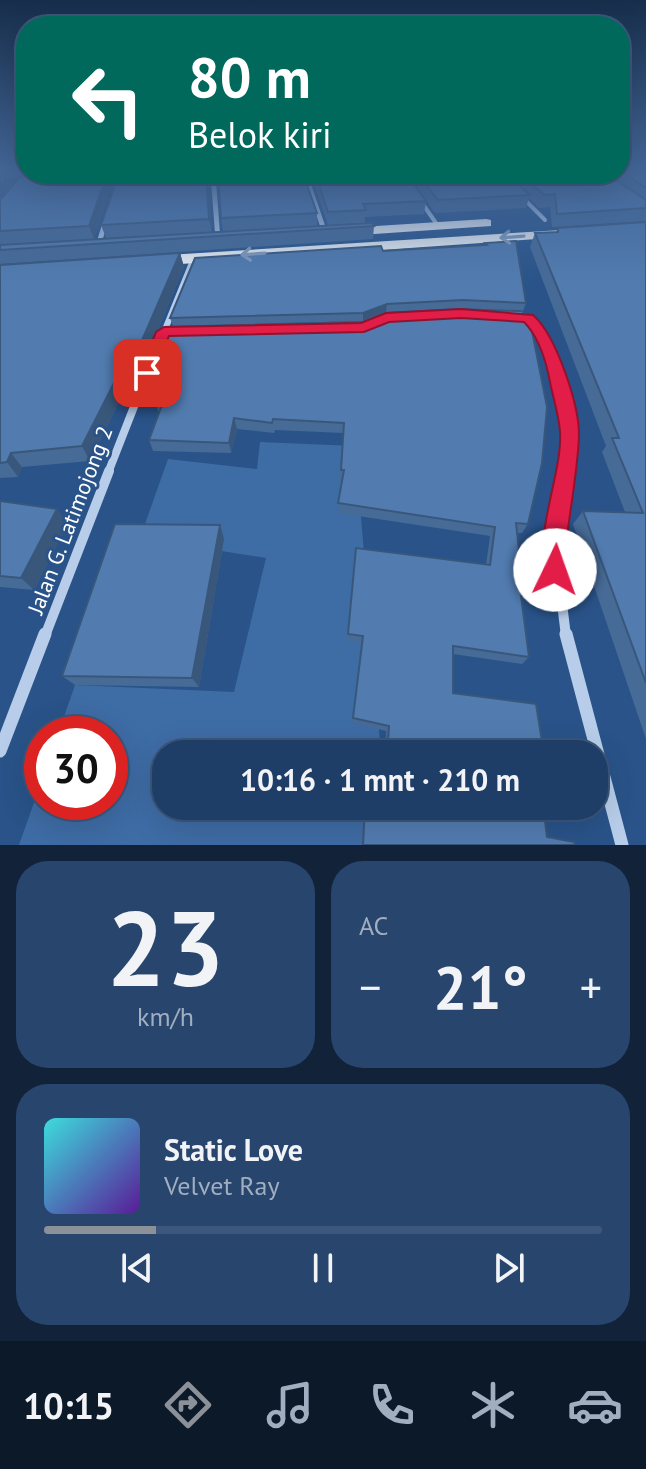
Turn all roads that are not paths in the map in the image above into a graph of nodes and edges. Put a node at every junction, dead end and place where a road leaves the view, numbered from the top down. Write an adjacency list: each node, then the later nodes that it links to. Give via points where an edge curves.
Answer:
1 (216, 207): 11 (street)
2 (312, 207): 9 (street)
3 (426, 207): 7 (lane)
4 (537, 207): 6 (lane)
5 (110, 208): 12 (street)
6 (552, 219): 7 (highway)
7 (438, 226): 10 (highway)
8 (583, 232): 10 (highway, one-way to 10)
9 (318, 234): 10 (highway)
10 (375, 238): 13 (highway, one-way to 13)
11 (218, 240)
12 (98, 246)
13 (194, 258): 14 (highway); 16 (street)
14 (134, 262)
15 (523, 317): 21 (street, via 544,338 565,405 570,433 555,570 573,661)
16 (164, 332): 17 (street); 18 (street)
17 (177, 332)
18 (159, 343)
19 (150, 367): 20 (street, Jalan G. Latimojong 2)
20 (0, 751)
21 (622, 845)

